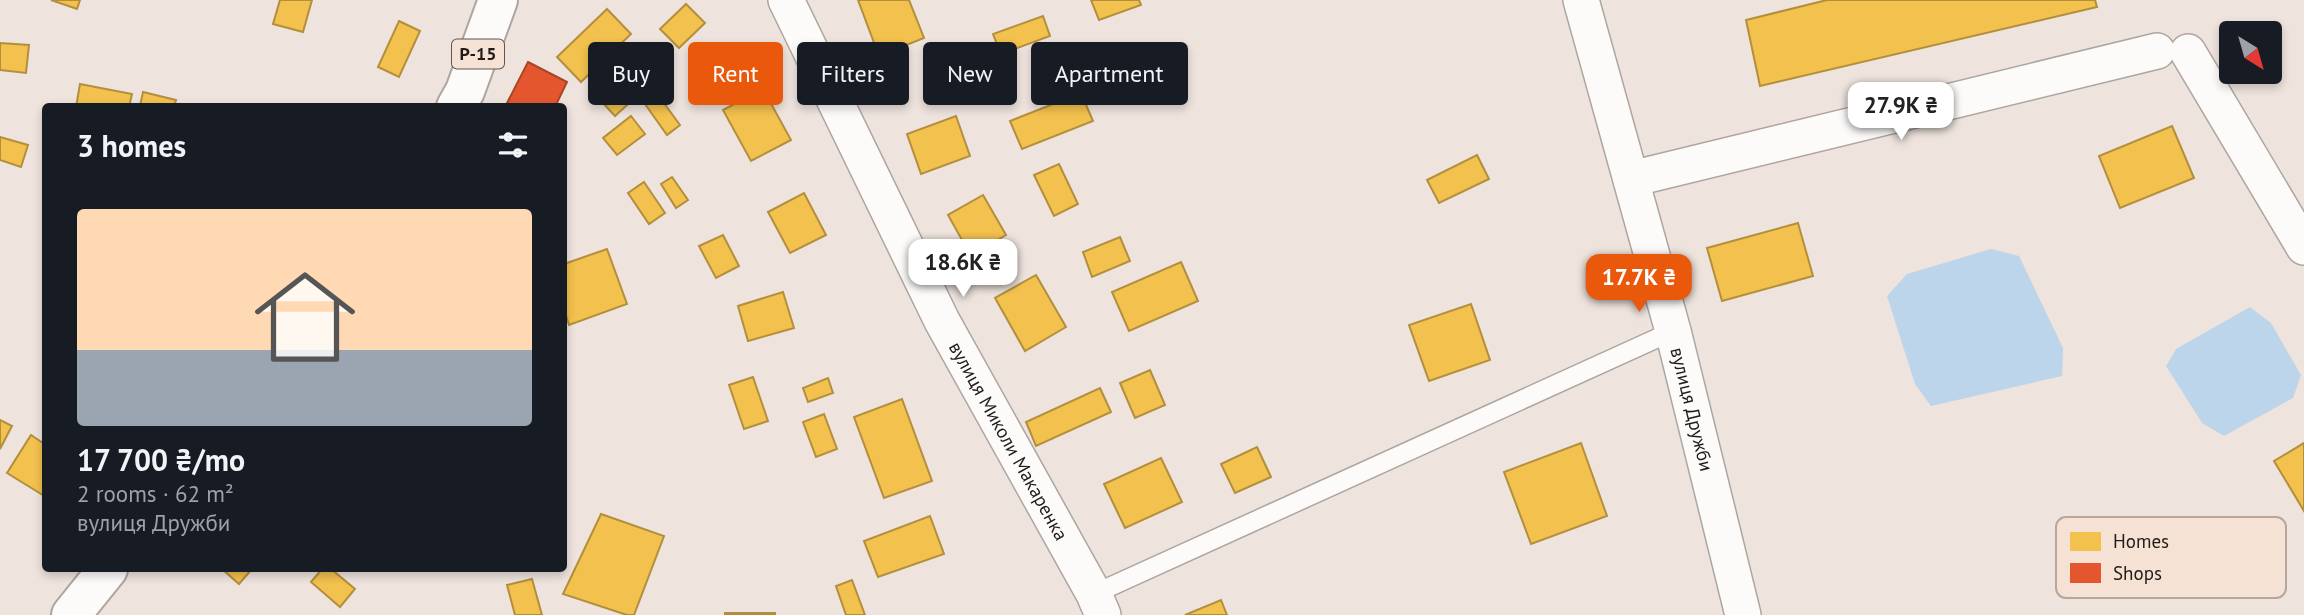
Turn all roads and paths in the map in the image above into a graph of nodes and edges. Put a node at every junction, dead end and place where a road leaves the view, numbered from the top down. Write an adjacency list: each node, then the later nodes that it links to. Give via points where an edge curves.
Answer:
1 (498, 0): 4 (main road, Р-15)
2 (786, 0): 9 (street, вулиця Миколи Макаренка, via 942,321)
3 (1581, 0): 5 (street, вулиця Дружби)
4 (458, 103)
5 (1631, 179): 6 (street, via 2172,51); 7 (street, вулиця Дружби)
6 (2304, 247)
7 (1673, 331): 9 (lane); 11 (street, вулиця Дружби)
8 (106, 572): 10 (main road)
9 (1098, 605)
10 (71, 615)
11 (1743, 615)

